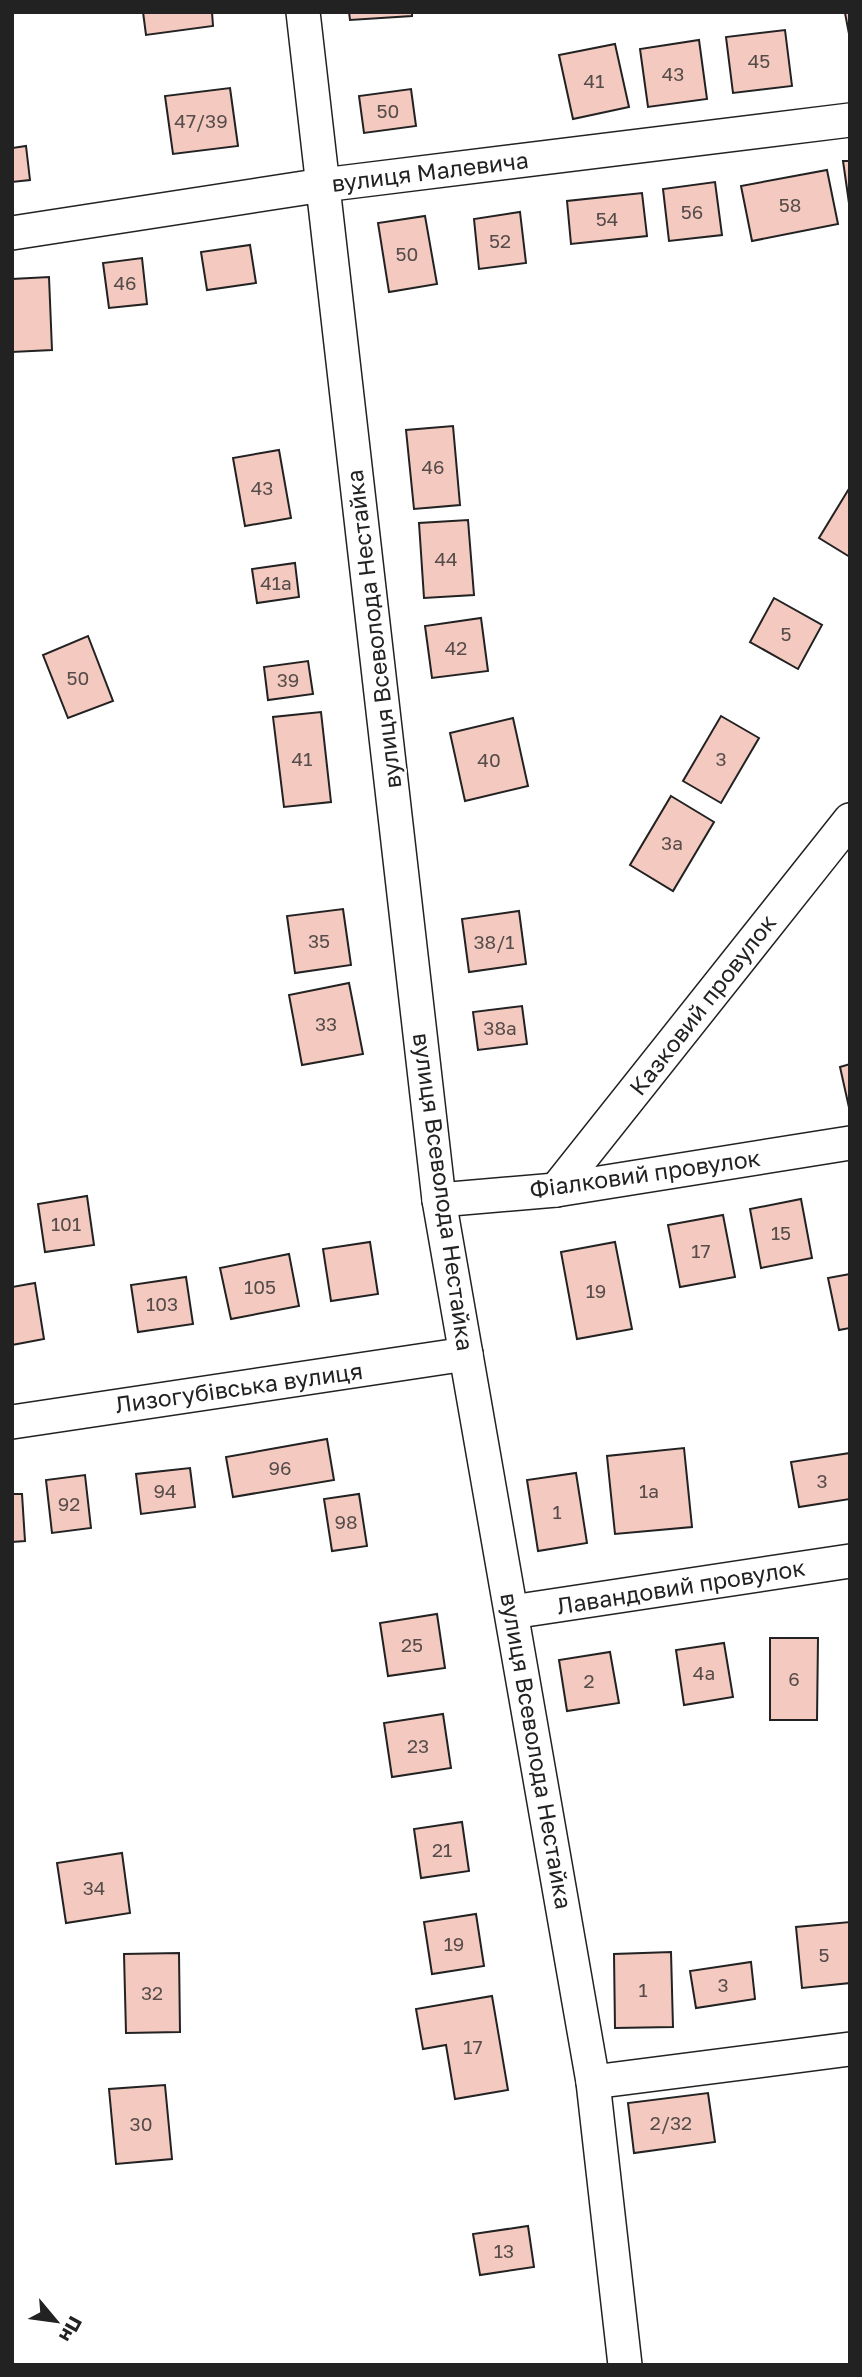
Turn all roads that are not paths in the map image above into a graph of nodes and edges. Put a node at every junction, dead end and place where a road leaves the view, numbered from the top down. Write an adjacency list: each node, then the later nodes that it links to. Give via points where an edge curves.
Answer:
1 (303, 12): 3 (street, вулиця Всеволода Нестайка)
2 (850, 120): 3 (street, вулиця Малевича)
3 (323, 185): 4 (street, вулиця Малевича); 8 (street, вулиця Всеволода Нестайка)
4 (12, 233)
5 (850, 820): 7 (street, Казковий провулок)
6 (850, 1143): 7 (street, Фіалковий провулок)
7 (556, 1189): 8 (street, Фіалковий провулок)
8 (439, 1200): 9 (street, вулиця Всеволода Нестайка)
9 (466, 1354): 10 (street, Лизогубівська вулиця); 12 (street, вулиця Всеволода Нестайка)
10 (12, 1422)
11 (850, 1561): 12 (street, Лавандовий провулок)
12 (512, 1612): 14 (street, вулиця Всеволода Нестайка)
13 (850, 2049): 14 (street)
14 (593, 2082): 15 (street, вулиця Всеволода Нестайка)
15 (625, 2365)

